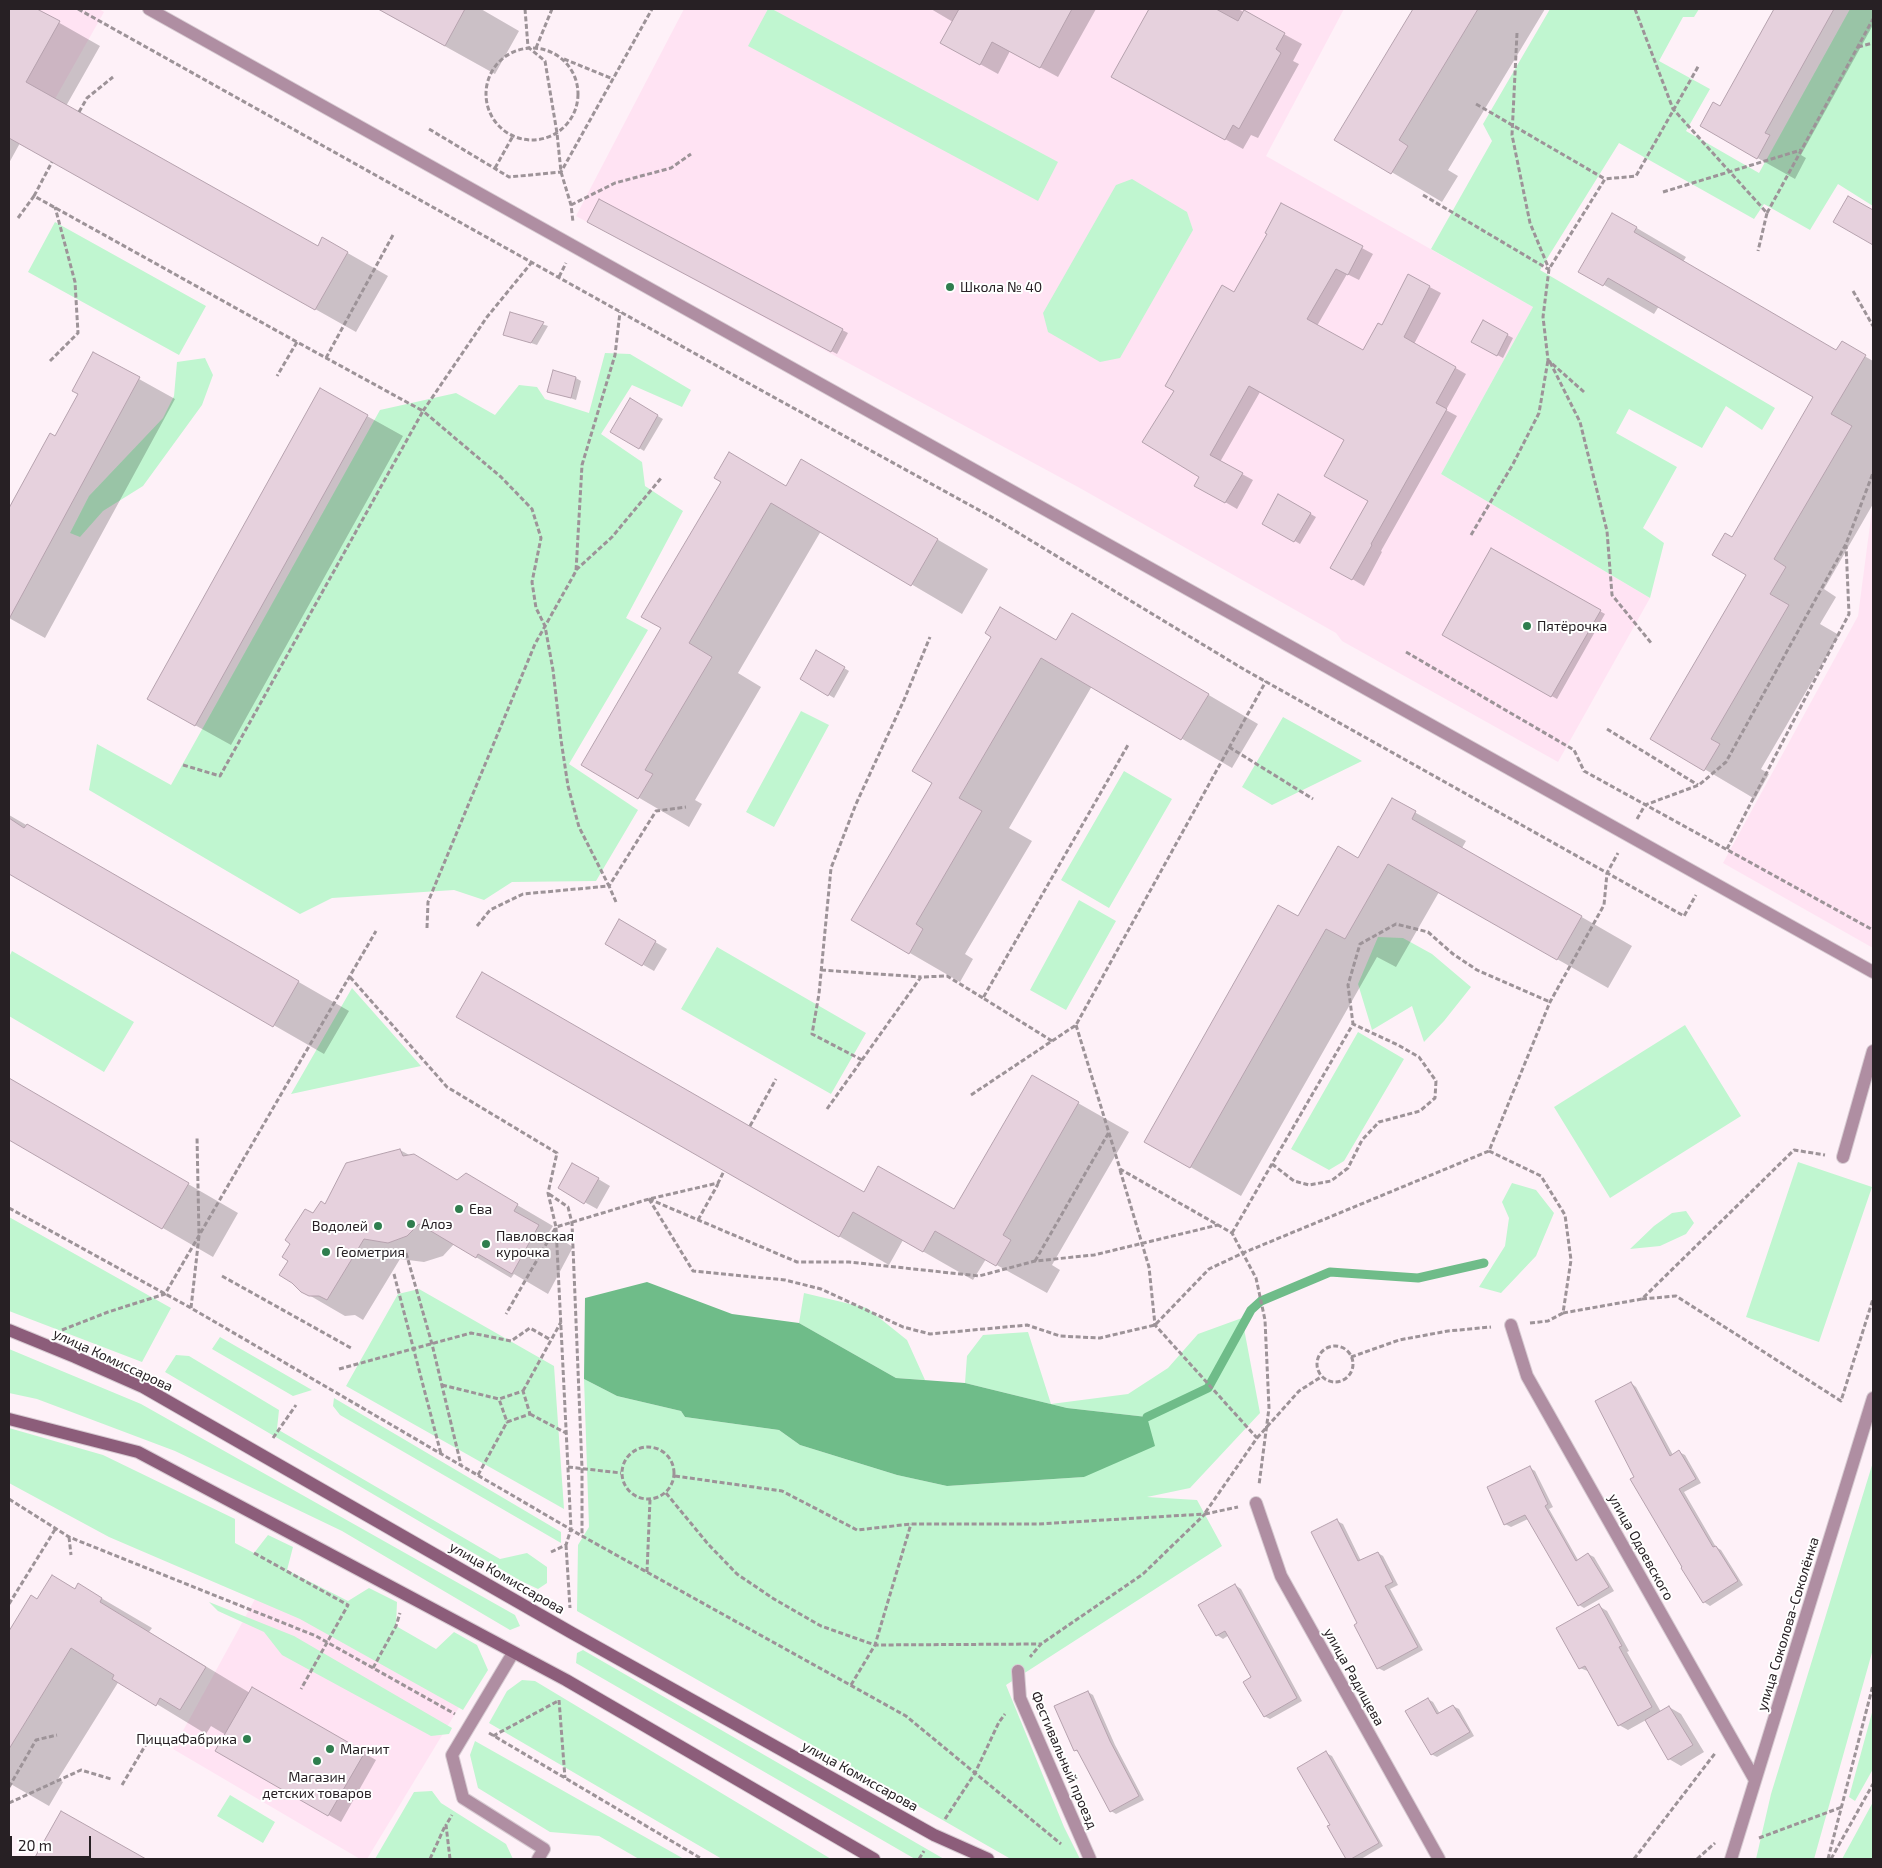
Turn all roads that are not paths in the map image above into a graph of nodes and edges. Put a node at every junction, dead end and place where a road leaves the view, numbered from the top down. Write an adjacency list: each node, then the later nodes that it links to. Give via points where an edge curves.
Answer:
1 (149, 9): 2 (street)
2 (1873, 972)
3 (1873, 1050): 4 (street)
4 (1843, 1157)
5 (1512, 1325): 12 (street, улица Одоевского, via 1527,1376)
6 (9, 1330): 16 (main road, улица Комиссарова, via 143,1387 572,1633 934,1835)
7 (1873, 1398): 12 (street, улица Соколова-Соколёнка)
8 (9, 1419): 10 (main road, via 138,1452)
9 (1256, 1503): 18 (street, улица Радищева, via 1281,1576)
10 (513, 1653): 14 (street, via 452,1754 463,1798 544,1849); 15 (main road, via 566,1680)
11 (1018, 1671): 17 (street, Фестивальный проезд, via 1020,1698)
12 (1755, 1780): 13 (street, улица Соколова-Соколёнка)
13 (1733, 1853)
14 (538, 1859)
15 (874, 1859)
16 (988, 1859)
17 (1090, 1859)
18 (1439, 1859)

